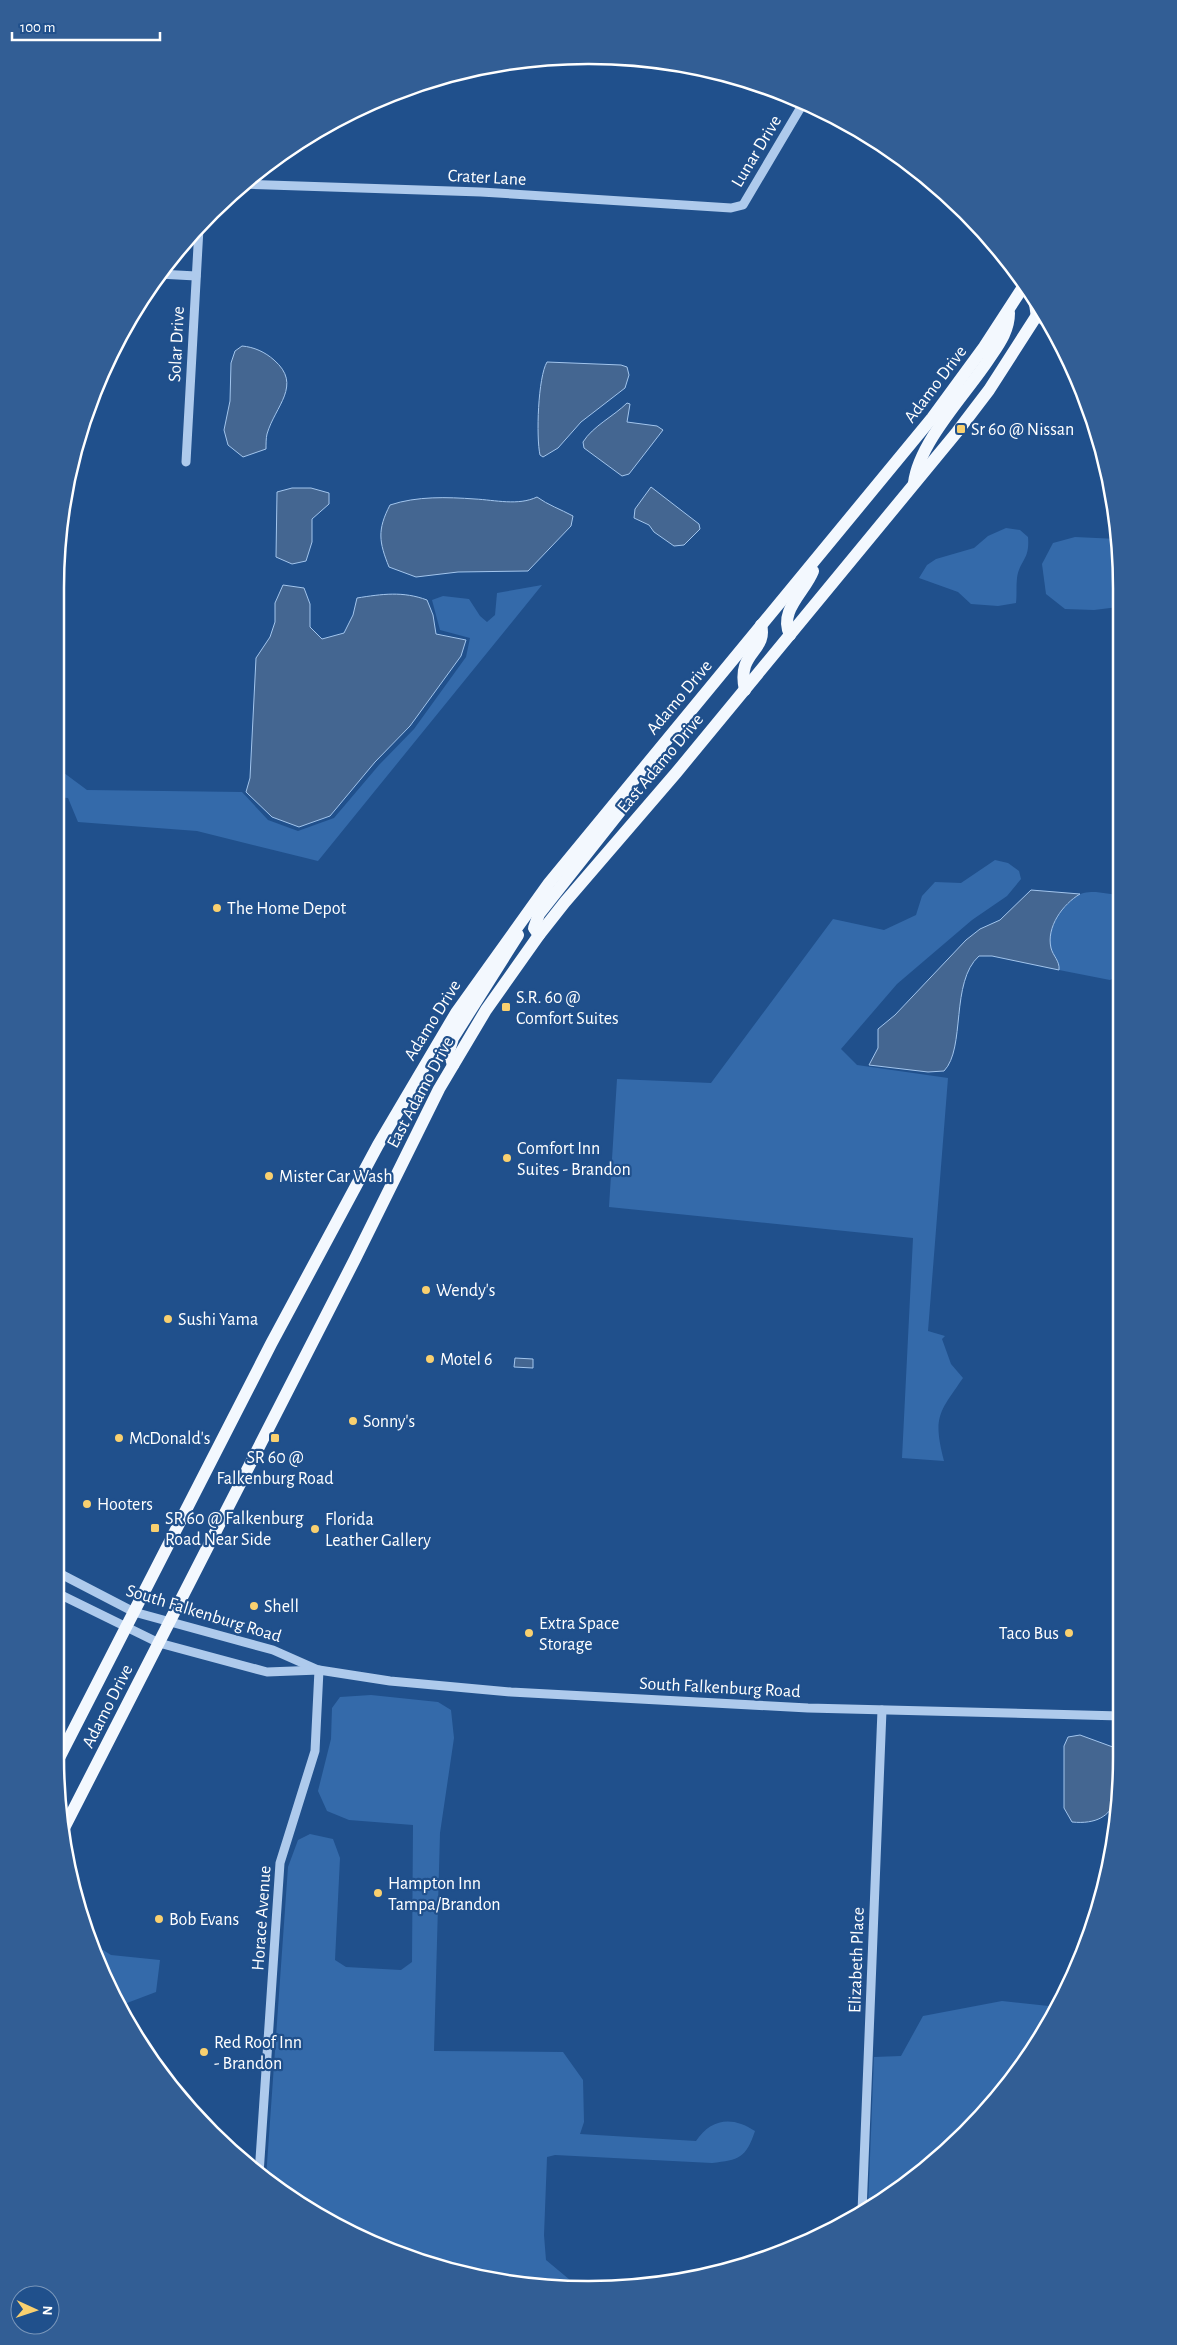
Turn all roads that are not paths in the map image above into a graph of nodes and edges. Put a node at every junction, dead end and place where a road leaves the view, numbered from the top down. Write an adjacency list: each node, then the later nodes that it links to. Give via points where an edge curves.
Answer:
1 (800, 109): 3 (street, Lunar Drive, via 742,205)
2 (254, 184): 3 (street, Crater Lane, via 481,192)
3 (731, 208)
4 (198, 238): 6 (street, Solar Drive)
5 (168, 274): 6 (street)
6 (196, 276): 10 (street, Solar Drive)
7 (1021, 291): 8 (main road, Adamo Drive)
8 (1009, 309): 11 (main road, via 1009,322 1000,342 931,440 915,471); 12 (main road, Adamo Drive, via 932,418)
9 (1037, 316): 11 (main road, via 988,390)
10 (186, 462)
11 (913, 486): 14 (main road)
12 (817, 558): 13 (main road, Adamo Drive); 14 (main road, via 806,585 789,609 786,619)
13 (761, 626): 15 (main road, via 762,638 742,668); 16 (main road, Adamo Drive)
14 (790, 635): 15 (main road, East Adamo Drive)
15 (744, 690): 18 (main road, East Adamo Drive)
16 (630, 784): 17 (main road, Adamo Drive); 18 (main road, via 626,804 539,914 534,928)
17 (520, 921): 19 (main road, via 516,940 453,1038 449,1051); 20 (main road, Adamo Drive, via 456,1013)
18 (538, 935): 19 (main road, East Adamo Drive)
19 (453, 1065): 24 (main road, East Adamo Drive)
20 (378, 1145): 23 (main road, East Adamo Drive, via 271,1344)
21 (64, 1576): 23 (street, South Falkenburg Road)
22 (64, 1597): 25 (street, South Falkenburg Road)
23 (134, 1612): 24 (street, South Falkenburg Road); 25 (main road, Adamo Drive)
24 (169, 1623): 26 (main road, Adamo Drive); 27 (street, South Falkenburg Road, via 273,1650)
25 (125, 1628): 26 (street, South Falkenburg Road); 30 (main road, Adamo Drive)
26 (159, 1643): 27 (street, South Falkenburg Road, via 267,1672); 31 (main road, Adamo Drive)
27 (319, 1670): 28 (street, South Falkenburg Road, via 390,1681 511,1692); 32 (street, Horace Avenue, via 315,1751 280,1863)
28 (882, 1710): 29 (street, South Falkenburg Road); 33 (street, Elizabeth Place)
29 (1113, 1716)
30 (64, 1748)
31 (68, 1821)
32 (260, 2165)
33 (862, 2204)

